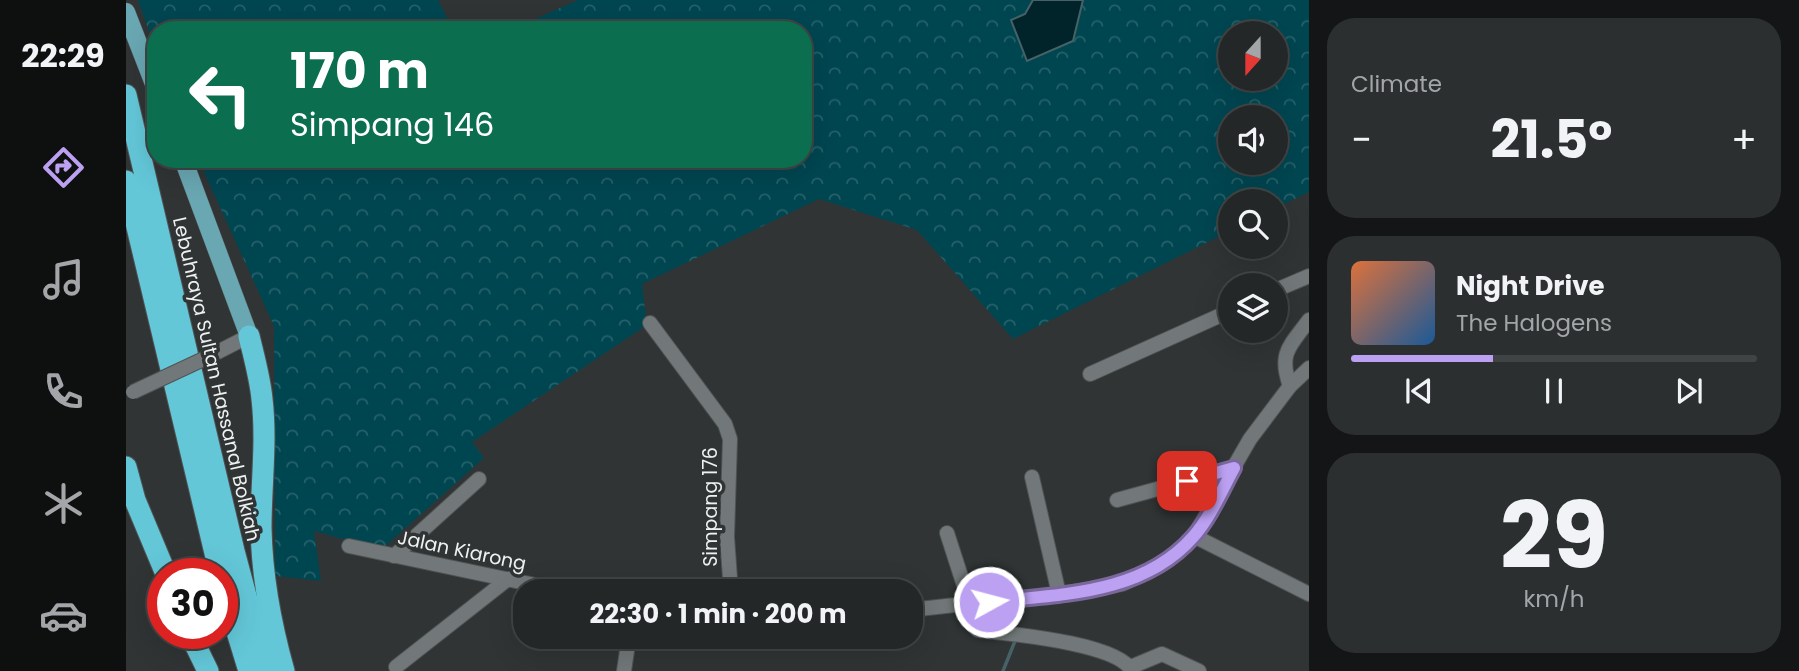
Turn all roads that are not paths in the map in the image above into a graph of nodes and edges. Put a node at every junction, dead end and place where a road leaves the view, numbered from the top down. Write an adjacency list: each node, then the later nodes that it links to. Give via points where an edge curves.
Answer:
1 (126, 12): 2 (main road)
2 (147, 66)
3 (126, 95): 43 (highway, Lebuhraya Sultan Hassanal Bolkiah, via 234,551)
4 (186, 168): 11 (main road)
5 (126, 181): 28 (highway)
6 (1309, 276): 7 (street)
7 (1288, 285)
8 (1218, 316): 13 (street)
9 (1309, 320): 14 (street, via 1283,360)
10 (650, 323): 30 (street, Simpang 176, via 726,424 730,439)
11 (249, 336): 15 (street, bridge); 44 (highway, via 262,401 265,580)
12 (1309, 368): 14 (street)
13 (1090, 374)
14 (1290, 386): 17 (street)
15 (130, 393)
16 (126, 467): 21 (highway)
17 (1234, 468): 22 (street); 24 (street)
18 (1032, 477): 32 (street)
19 (126, 478): 21 (highway)
20 (479, 480): 26 (street)
21 (135, 500): 27 (highway)
22 (1117, 500)
23 (947, 533): 34 (street, via 968,598)
24 (1194, 536): 32 (street, via 1172,556 1135,578); 33 (street)
25 (349, 546): 26 (street, Jalan Kiarong)
26 (394, 556): 29 (street, Jalan Kiarong)
27 (159, 558)
28 (216, 558)
29 (508, 579): 31 (street, Jalan Kiarong); 39 (street)
30 (729, 579)
31 (513, 580)
32 (1059, 594): 34 (street)
33 (1309, 594)
34 (966, 605): 35 (street); 40 (street, via 968,621 978,630 1098,651 1123,660)
35 (923, 609)
36 (238, 637): 42 (highway)
37 (197, 649): 41 (highway)
38 (627, 649): 45 (street)
39 (396, 667)
40 (1131, 669): 46 (street, via 1162,654)
41 (208, 671)
42 (248, 671)
43 (270, 671)
44 (284, 671)
45 (624, 671)
46 (1199, 671)

